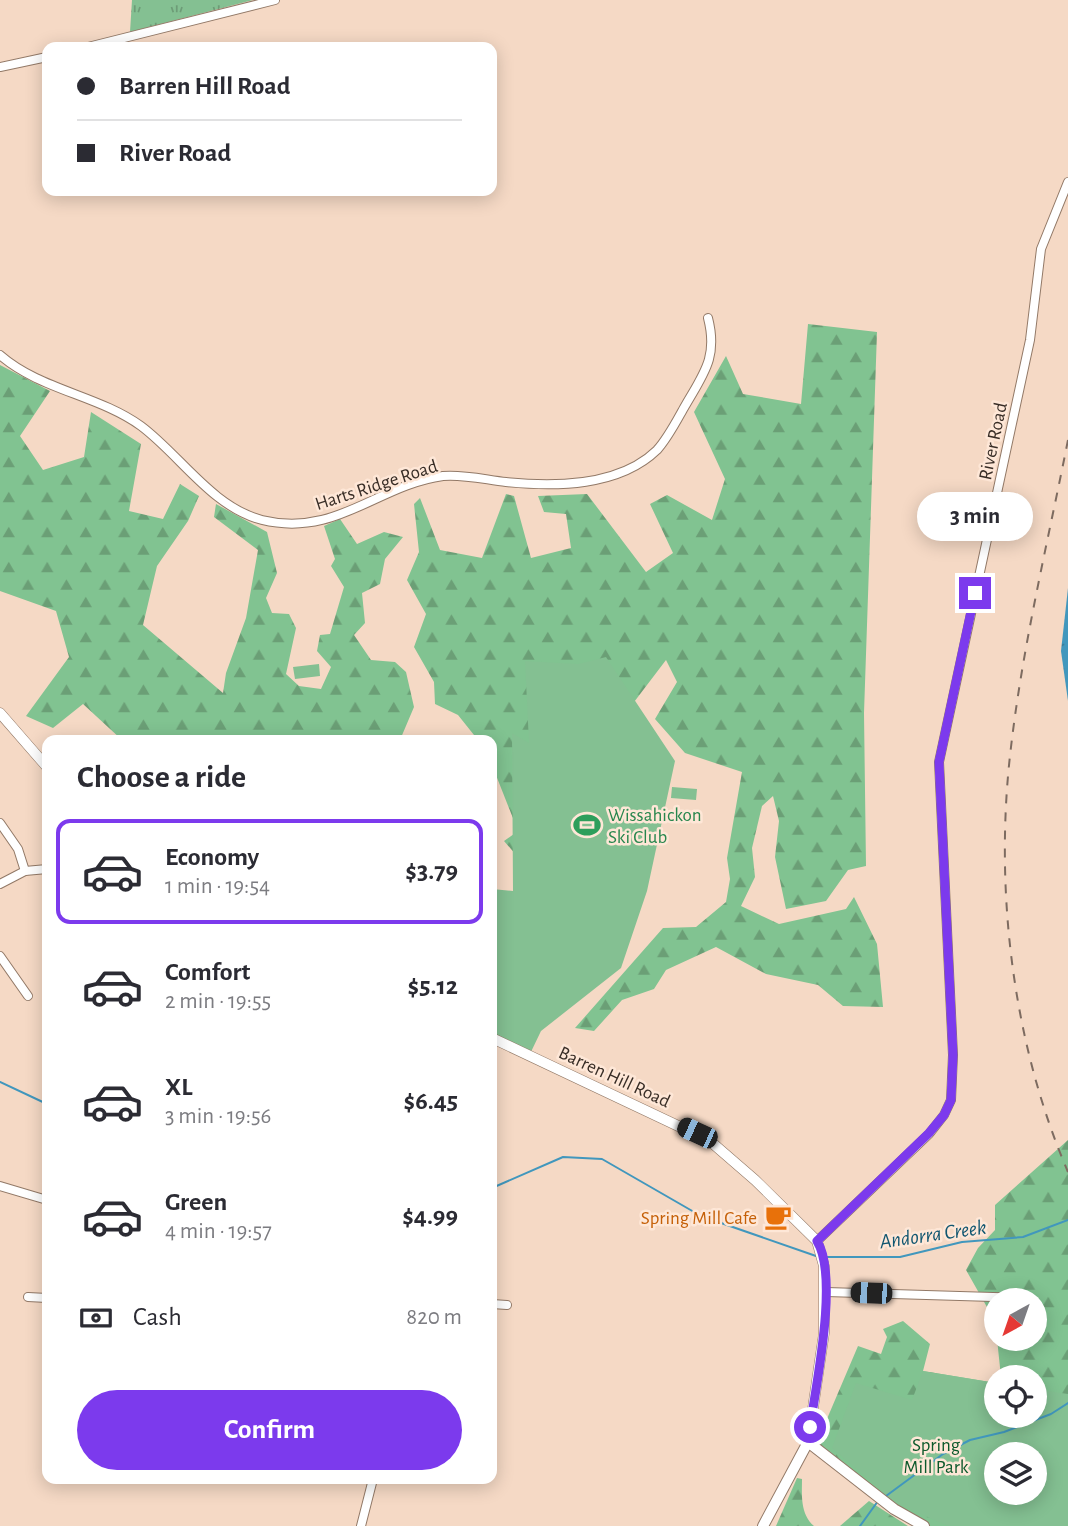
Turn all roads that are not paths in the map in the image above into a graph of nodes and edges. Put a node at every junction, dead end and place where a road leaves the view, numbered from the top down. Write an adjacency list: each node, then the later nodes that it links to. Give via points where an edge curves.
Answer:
1 (275, 0): 2 (street)
2 (108, 42)
3 (42, 58): 4 (street)
4 (0, 67)
5 (1068, 182): 19 (street, River Road, via 1041,249 1030,340 939,762 953,1055 951,1100 929,1133)
6 (708, 318): 7 (street, Harts Ridge Road, via 714,338 712,357 702,377 659,448 621,473 597,481 516,483 444,476 326,520 289,525 258,519 235,508 142,427 28,374)
7 (0, 355)
8 (0, 713): 9 (street)
9 (42, 761)
10 (0, 824): 12 (street, via 18,849)
11 (42, 869): 12 (street)
12 (25, 871): 13 (street)
13 (0, 884)
14 (0, 956): 15 (street)
15 (28, 996)
16 (497, 1040): 19 (street, Barren Hill Road, via 710,1141)
17 (0, 1186): 18 (street)
18 (42, 1199)
19 (817, 1241): 20 (street, Barren Hill Road)
20 (826, 1292): 23 (street); 26 (street, Barren Hill Road)
21 (28, 1297): 22 (street)
22 (42, 1297)
23 (984, 1297)
24 (497, 1304): 25 (street)
25 (507, 1305)
26 (808, 1442): 29 (main road); 30 (main road, via 894,1509)
27 (372, 1484): 28 (street)
28 (361, 1526)
29 (763, 1526)
30 (924, 1526)

